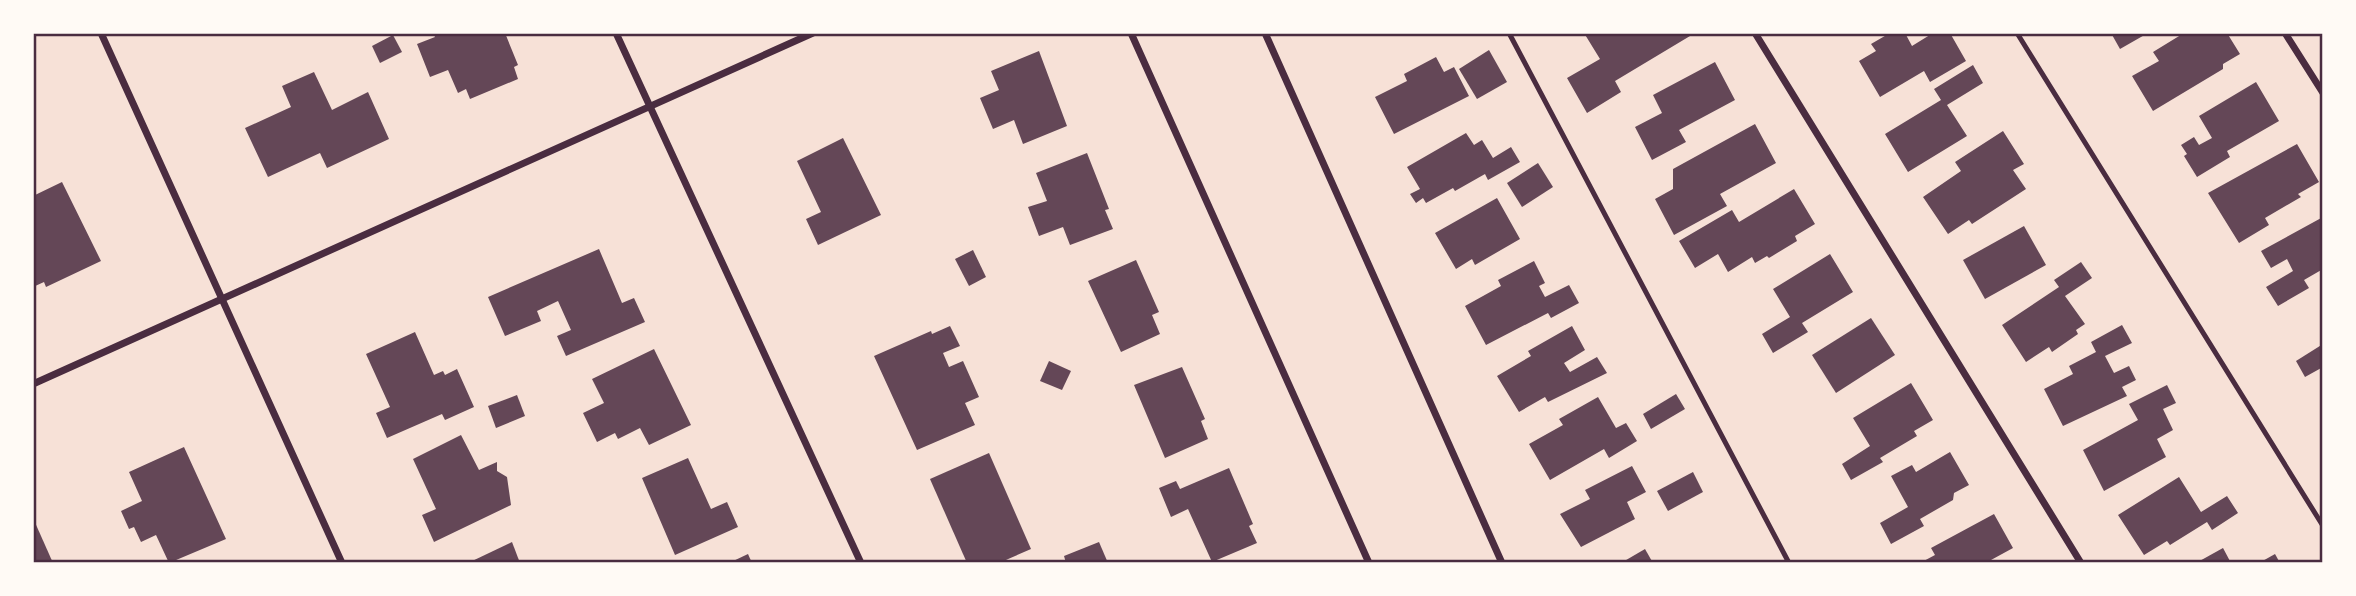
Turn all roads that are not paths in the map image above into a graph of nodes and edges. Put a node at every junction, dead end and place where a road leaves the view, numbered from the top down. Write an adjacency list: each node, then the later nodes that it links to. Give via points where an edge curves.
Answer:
1 (101, 33): 12 (street)
2 (616, 33): 11 (street)
3 (813, 33): 11 (street)
4 (1131, 33): 17 (street)
5 (1265, 33): 18 (street)
6 (1509, 33): 19 (lane)
7 (1755, 33): 20 (street)
8 (2017, 33): 14 (lane)
9 (2286, 33): 10 (street)
10 (2323, 93)
11 (649, 106): 12 (street); 16 (street)
12 (223, 299): 13 (street); 15 (street)
13 (33, 384)
14 (2323, 526)
15 (342, 563)
16 (861, 563)
17 (1369, 563)
18 (1502, 563)
19 (1789, 563)
20 (2081, 563)

